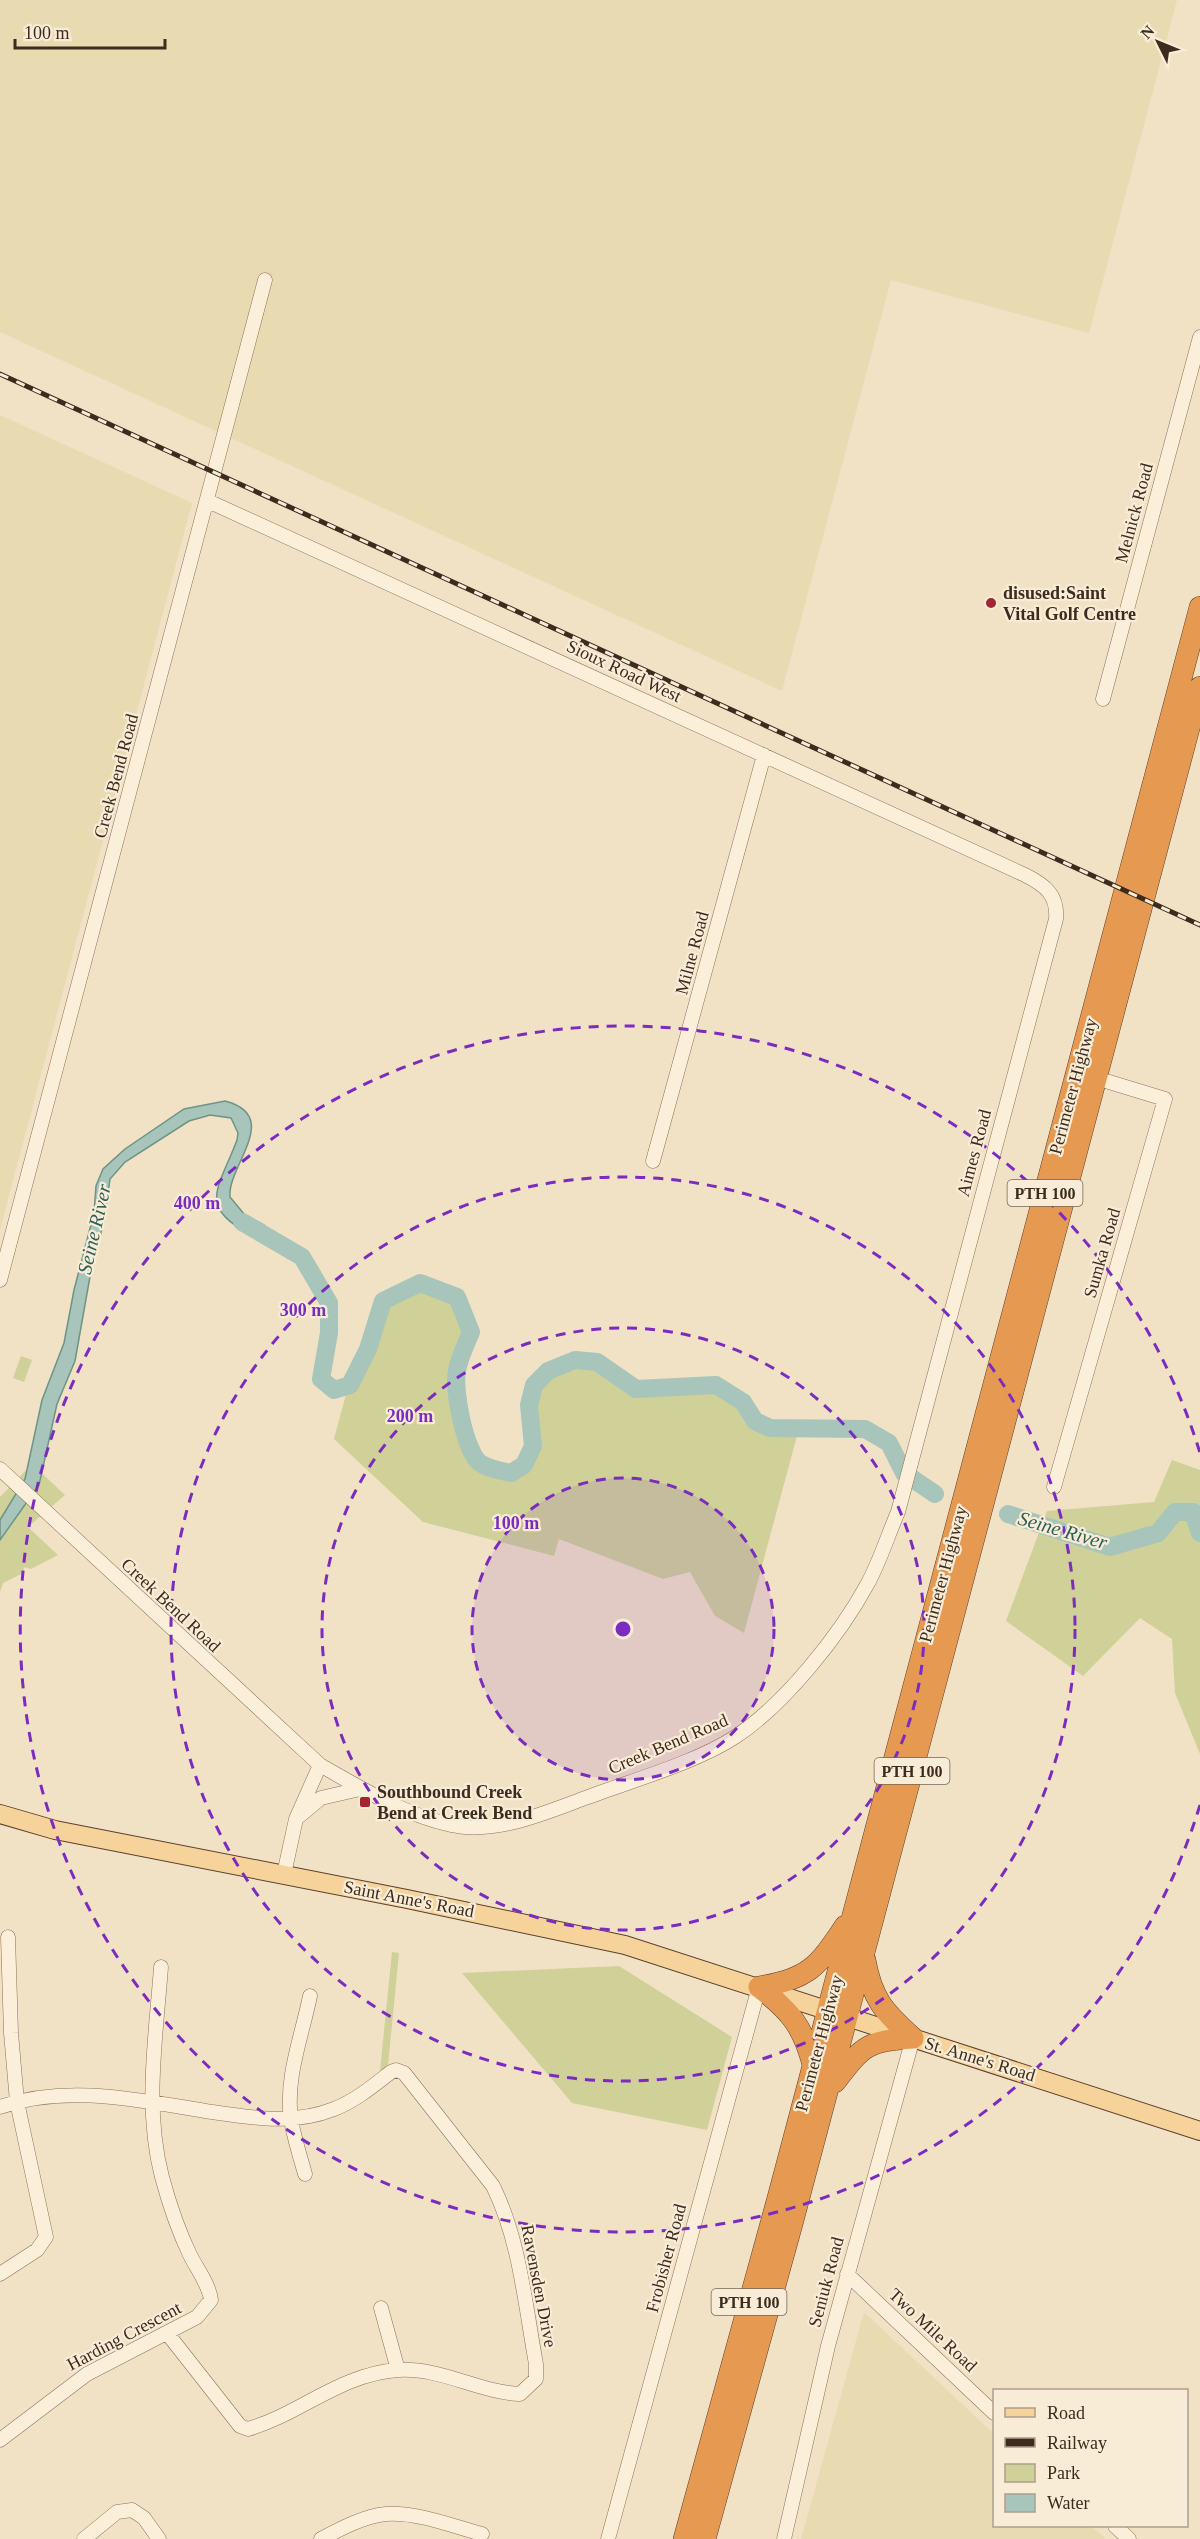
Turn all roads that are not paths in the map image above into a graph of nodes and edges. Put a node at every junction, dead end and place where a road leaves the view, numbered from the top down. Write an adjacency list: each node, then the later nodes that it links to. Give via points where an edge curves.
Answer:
1 (265, 280): 3 (street, Creek Bend Road)
2 (1200, 337): 6 (street, Melnick Road)
3 (208, 501): 7 (street, Sioux Road West); 11 (street, Creek Bend Road)
4 (1200, 607): 22 (highway, Perimeter Highway / PTH 100)
5 (1200, 687): 9 (highway, Perimeter Highway / PTH 100)
6 (1103, 699)
7 (764, 755): 8 (street, Sioux Road West); 10 (street, Milne Road)
8 (1025, 875): 12 (street, Aimes Road, via 1051,892 1056,919)
9 (1096, 1078): 14 (street, Sumka Road, via 1165,1099); 24 (highway, Perimeter Highway / PTH 100)
10 (653, 1161)
11 (0, 1280)
12 (913, 1454): 16 (street, Creek Bend Road, via 898,1512 868,1583 828,1643 770,1712 733,1738 550,1811 493,1826 453,1826 379,1800)
13 (5, 1474): 15 (street, Creek Bend Road)
14 (1054, 1487)
15 (320, 1765): 16 (street, Creek Bend Road); 18 (street)
16 (360, 1789): 18 (street, via 321,1798)
17 (0, 1814): 20 (main road, Saint Anne's Road)
18 (296, 1819): 21 (street)
19 (0, 1827): 20 (main road, Saint Anne's Road)
20 (55, 1830): 21 (main road, Saint Anne's Road)
21 (284, 1874): 26 (main road, Saint Anne's Road, via 615,1942)
22 (853, 1914): 26 (highway, via 827,1952 806,1973); 28 (highway, Perimeter Highway / PTH 100)
23 (8, 1937): 32 (street)
24 (864, 1953): 28 (highway, Perimeter Highway / PTH 100); 29 (highway, via 875,1998)
25 (161, 1967): 33 (street)
26 (759, 1987): 28 (main road, St. Anne's Road); 30 (highway, via 797,2023); 50 (street, Frobisher Road)
27 (310, 1996): 35 (street, via 295,2054)
28 (838, 2013): 29 (main road, St. Anne's Road); 30 (highway, Perimeter Highway / PTH 100); 31 (highway, Perimeter Highway / PTH 100)
29 (913, 2038): 31 (highway, via 886,2040 861,2050); 36 (main road, St. Anne's Road); 39 (street, Seniuk Road)
30 (813, 2065): 51 (highway, Perimeter Highway / PTH 100)
31 (827, 2092): 52 (highway, Perimeter Highway / PTH 100)
32 (17, 2102): 33 (street, Ravensden Drive, via 79,2094); 34 (street, Ravensden Drive); 38 (street, via 46,2237 37,2250)
33 (154, 2103): 35 (street, Ravensden Drive, via 251,2118); 41 (street, Harding Crescent, via 165,2188 183,2239 212,2300 197,2317)
34 (0, 2107)
35 (291, 2118): 37 (street); 42 (street, Ravensden Drive, via 332,2110 351,2102 391,2072 404,2073 493,2186 502,2205 512,2229 536,2379 520,2394 443,2375)
36 (1200, 2131)
37 (305, 2174)
38 (0, 2274)
39 (847, 2274): 43 (street, Two Mile Road); 53 (street, Seniuk Road)
40 (381, 2308): 42 (street)
41 (168, 2332): 42 (street, Ravensden Drive, via 240,2426 248,2429 330,2389 358,2378); 44 (street, Harding Crescent, via 87,2374)
42 (398, 2370)
43 (993, 2412)
44 (0, 2440)
45 (1116, 2527): 54 (street)
46 (482, 2534): 47 (street, via 421,2518 386,2514)
47 (323, 2538)
48 (84, 2539): 49 (street, via 117,2512 132,2510 144,2518)
49 (159, 2539)
50 (608, 2539)
51 (684, 2539)
52 (705, 2539)
53 (784, 2539)
54 (1130, 2539)

